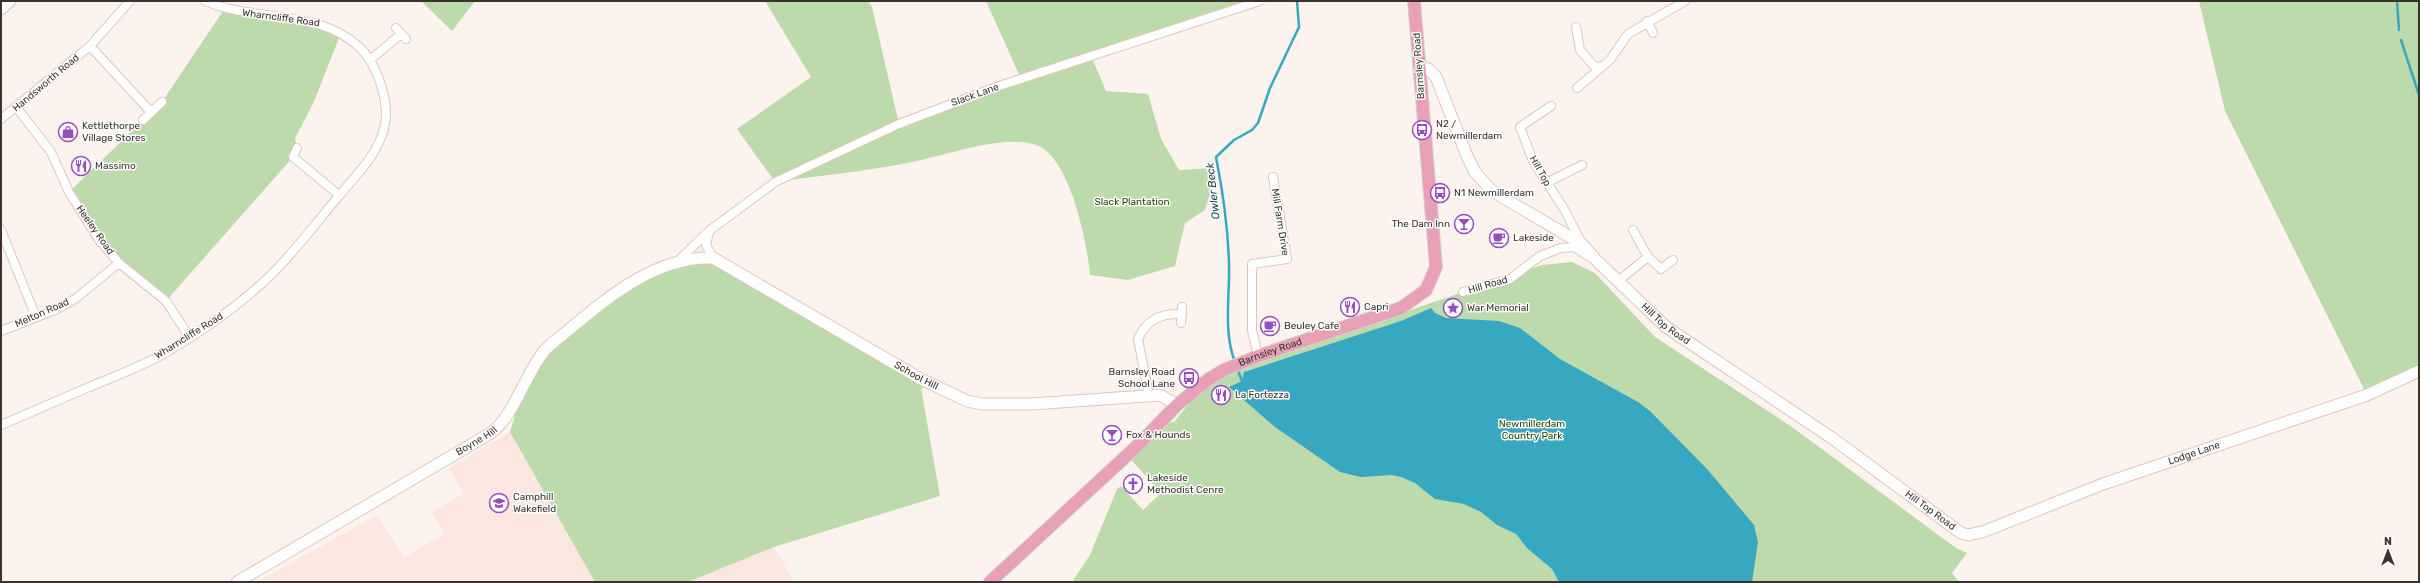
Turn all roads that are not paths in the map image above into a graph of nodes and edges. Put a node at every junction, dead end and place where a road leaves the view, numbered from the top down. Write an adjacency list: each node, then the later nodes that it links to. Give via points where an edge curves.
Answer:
1 (10, 1): 7 (street)
2 (130, 1): 12 (street, Handsworth Road)
3 (205, 1): 13 (street, Wharncliffe Road, via 238,12 324,24 359,47)
4 (1260, 1): 30 (street, Slack Lane, via 996,87 899,124 775,182)
5 (1414, 1): 15 (main road, Barnsley Road)
6 (1685, 1): 8 (street)
7 (1, 9)
8 (1647, 21): 10 (street); 14 (street, via 1628,34)
9 (1576, 27): 14 (street, via 1580,50 1594,66)
10 (1653, 32)
11 (401, 34): 13 (street)
12 (90, 46): 19 (street, Handsworth Road); 20 (street)
13 (370, 60): 27 (street, Wharncliffe Road, via 383,91 385,126 366,166)
14 (1602, 67): 16 (street)
15 (1419, 68): 31 (street, Hill Top Road, via 1428,69 1436,77 1466,156 1475,172 1492,191); 44 (main road, Barnsley Road, via 1436,267 1430,284 1426,290 1401,308)
16 (1577, 88)
17 (162, 102): 20 (street)
18 (1551, 106): 26 (street, Hill Top, via 1520,127 1533,161)
19 (17, 108): 21 (street, Handsworth Road); 37 (street, Heeley Road, via 43,140 82,216)
20 (150, 112): 22 (street)
21 (1, 119)
22 (143, 120)
23 (297, 148): 27 (street, via 293,157)
24 (1582, 165): 26 (street)
25 (1272, 178): 44 (street, Mill Farm Drive, via 1287,259 1252,264 1252,330)
26 (1546, 183): 31 (street, Hill Top, via 1564,209)
27 (339, 195): 43 (street, Wharncliffe Road, via 272,274 239,303)
28 (1, 230): 40 (street)
29 (1632, 230): 32 (street)
30 (709, 231): 33 (street, via 706,245); 34 (street, Slack Lane)
31 (1582, 244): 35 (street, Hill Top Road)
32 (1648, 257): 36 (street, via 1661,269); 38 (street)
33 (713, 258): 34 (street); 46 (street, School Hill, via 921,379 966,401 982,404 1032,404)
34 (679, 260): 50 (street, Boyne Hill, via 638,279 591,311 543,352 526,377 502,424 491,433)
35 (1596, 260): 38 (street, Hill Top Road); 39 (street, Hill Road, via 1574,247 1561,248 1540,256 1510,279)
36 (1673, 260)
37 (119, 264): 40 (street, Melton Road, via 75,299); 43 (street, Heeley Road, via 166,301)
38 (1618, 281): 49 (street, Hill Top Road, via 1666,327 1832,438 1955,529)
39 (1463, 292)
40 (36, 317): 42 (street, Melton Road)
41 (1181, 323): 46 (street, via 1182,310 1161,315 1150,321 1138,339)
42 (1, 331)
43 (190, 338): 48 (street, Wharncliffe Road, via 136,368)
44 (1258, 356): 47 (main road, Barnsley Road, via 1236,364 1210,379)
45 (2419, 371): 49 (street, Lodge Lane, via 2360,397 2103,484)
46 (1149, 396): 47 (street, School Hill, via 1160,395)
47 (1176, 406): 51 (main road, Barnsley Road)
48 (1, 426)
49 (1969, 535)
50 (237, 582)
51 (990, 582)

